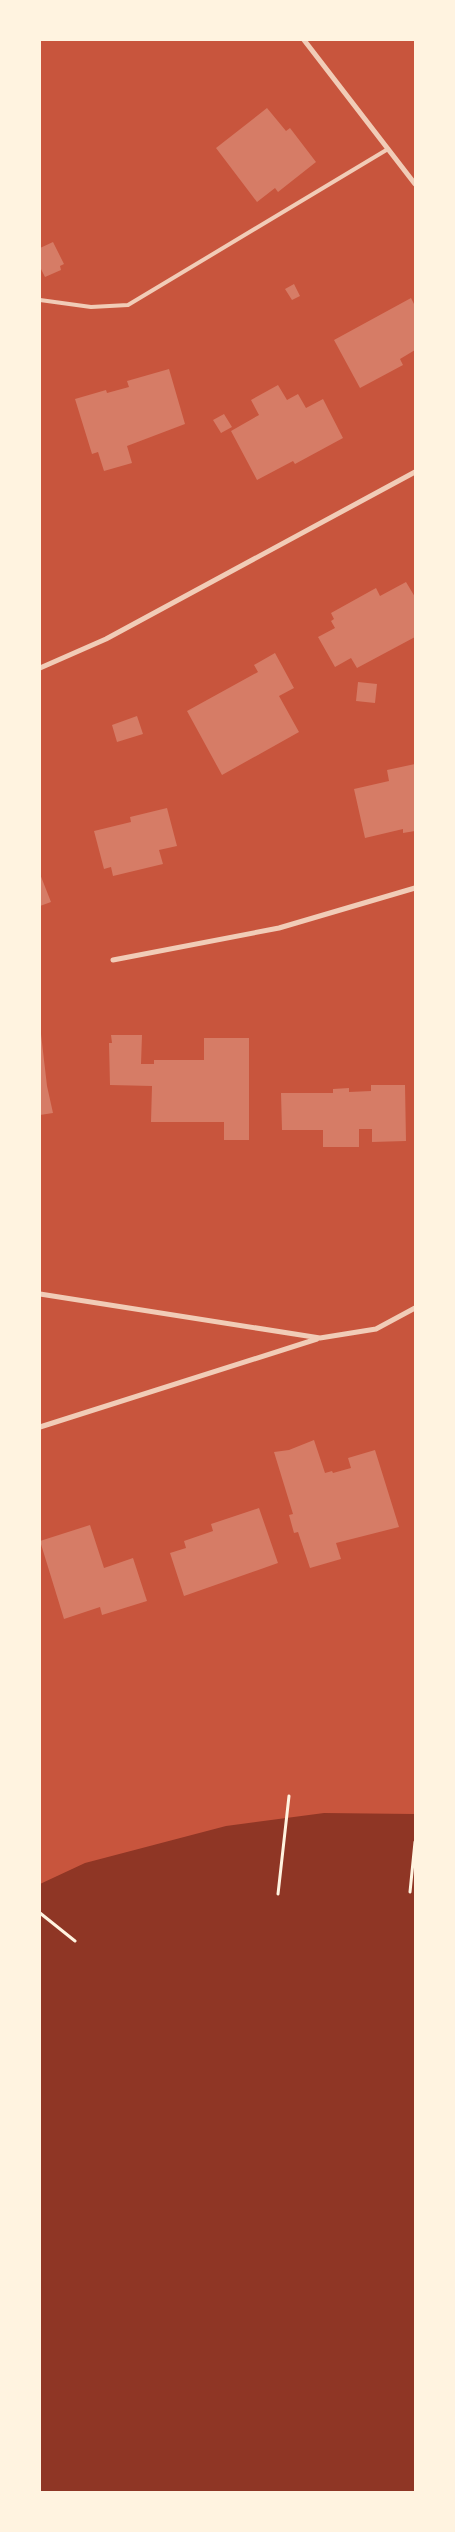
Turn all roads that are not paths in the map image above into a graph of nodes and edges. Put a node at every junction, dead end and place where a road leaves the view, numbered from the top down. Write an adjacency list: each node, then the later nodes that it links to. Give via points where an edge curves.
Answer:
1 (304, 40): 2 (street)
2 (388, 149): 3 (street); 4 (lane, via 128,305 92,307)
3 (415, 184)
4 (40, 300)
5 (415, 472): 6 (street, via 106,639)
6 (40, 668)
7 (415, 888): 8 (street, via 279,928)
8 (113, 960)
9 (40, 1294): 11 (street)
10 (415, 1308): 11 (street, via 376,1329)
11 (320, 1338): 12 (street)
12 (40, 1427)

